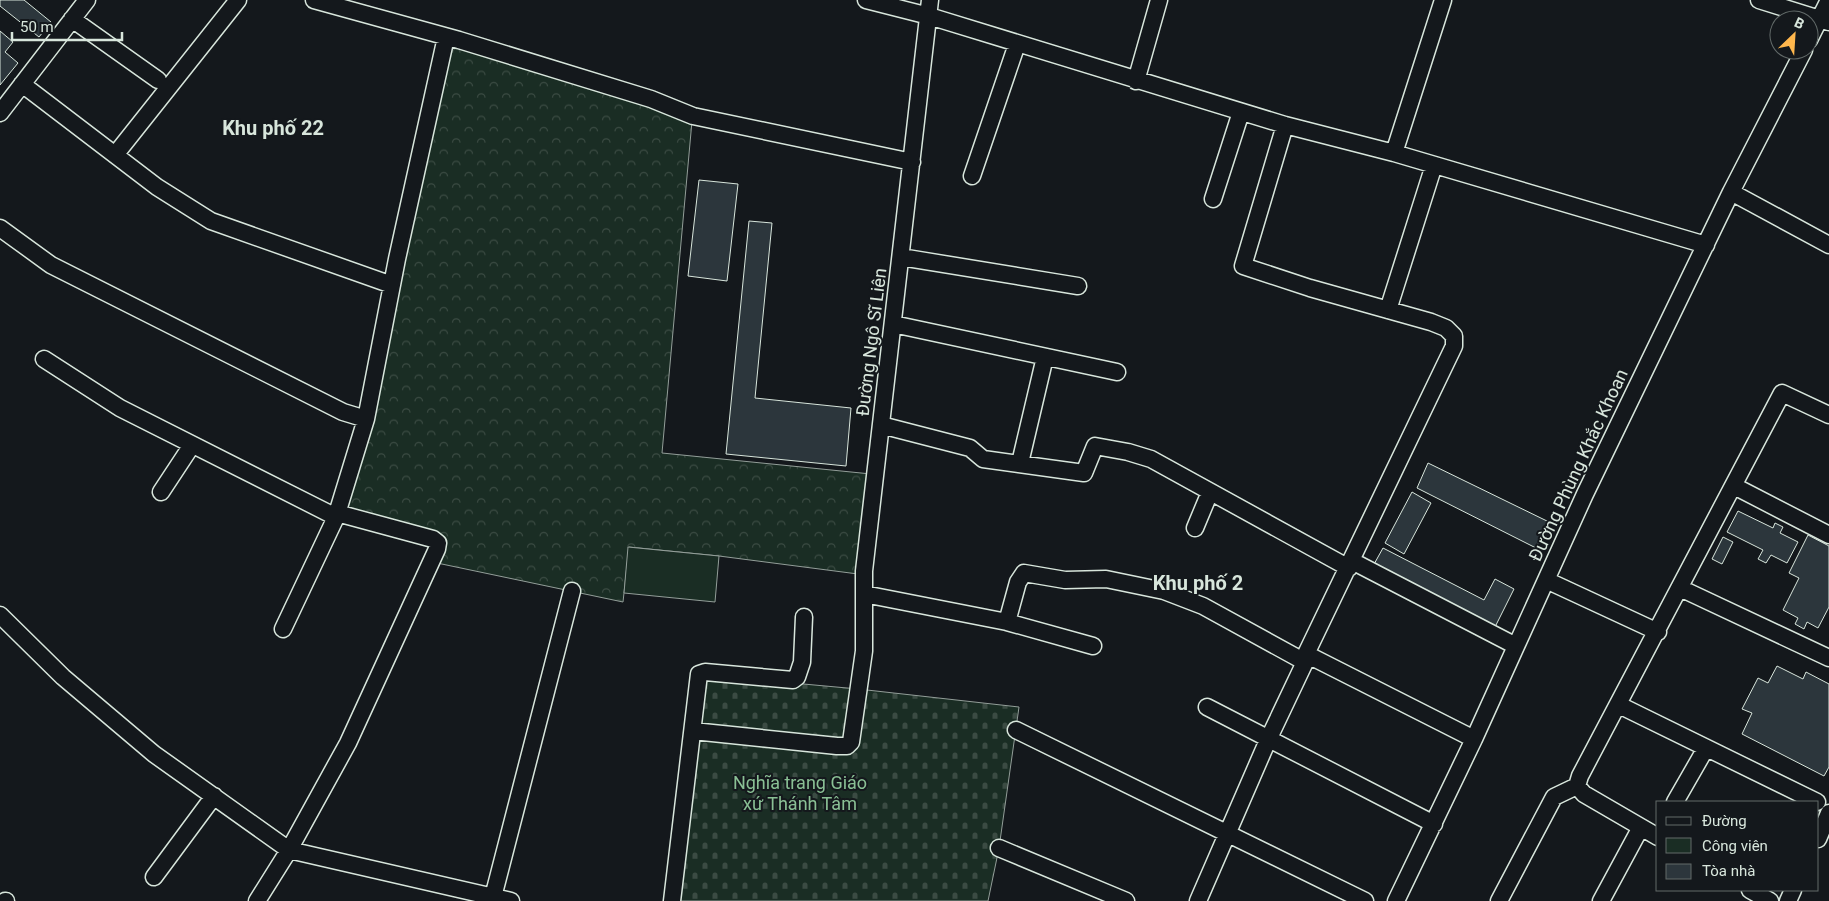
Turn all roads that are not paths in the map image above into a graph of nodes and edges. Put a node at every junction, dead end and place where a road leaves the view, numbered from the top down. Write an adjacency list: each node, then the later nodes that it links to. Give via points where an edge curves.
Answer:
1 (87, 0): 10 (street)
2 (238, 0): 22 (street)
3 (314, 0): 12 (street)
4 (866, 0): 9 (street)
5 (1159, 0): 16 (street)
6 (1443, 0): 21 (street)
7 (1759, 0): 11 (street)
8 (1829, 0): 11 (street)
9 (930, 8): 13 (street); 23 (street, Đường Ngô Sĩ Liên)
10 (72, 19): 15 (street); 17 (street)
11 (1825, 20)
12 (446, 37): 23 (street, via 651,99 693,116); 32 (street)
13 (1017, 44): 16 (street); 25 (street)
14 (1799, 60): 26 (street, Đường Phùng Khắc Khoan)
15 (158, 80)
16 (1136, 81): 18 (street)
17 (22, 84): 19 (street); 22 (street)
18 (1241, 112): 20 (street); 27 (street)
19 (0, 113)
20 (1284, 125): 21 (street); 34 (street, via 1243,266)
21 (1394, 153): 24 (street)
22 (116, 155): 32 (street, via 157,188 211,221)
23 (912, 162): 31 (street, Đường Ngô Sĩ Liên)
24 (1434, 165): 30 (street); 34 (street)
25 (972, 176)
26 (1731, 192): 29 (street); 30 (street, Đường Phùng Khắc Khoan)
27 (1213, 200)
28 (0, 228): 40 (street, via 50,264 343,412)
29 (1829, 244)
30 (1706, 245): 51 (street, Đường Phùng Khắc Khoan)
31 (901, 257): 33 (street); 35 (street, Đường Ngô Sĩ Liên)
32 (392, 285): 40 (street)
33 (1078, 286)
34 (1388, 310): 50 (street, via 1446,328 1454,336 1454,346)
35 (893, 324): 36 (street); 41 (street, Đường Ngô Sĩ Liên)
36 (1045, 357): 38 (street); 43 (street)
37 (44, 359): 42 (street, via 120,408)
38 (1117, 372)
39 (1829, 416): 44 (street, via 1782,393)
40 (366, 419): 47 (street)
41 (881, 425): 43 (street, via 970,448 983,460); 54 (street, Đường Ngô Sĩ Liên)
42 (192, 445): 45 (street); 47 (street)
43 (1020, 464): 46 (street, via 1084,473 1095,446 1151,459)
44 (1734, 486): 49 (street); 52 (street)
45 (161, 492)
46 (1210, 492): 48 (street); 50 (street)
47 (337, 515): 58 (street); 82 (street, via 433,538 438,543 348,743)
48 (1196, 528)
49 (1829, 535)
50 (1351, 565): 61 (street); 62 (street)
51 (1546, 580): 59 (street); 61 (street, Đường Phùng Khắc Khoan)
52 (1680, 588): 59 (street); 63 (street)
53 (572, 591): 85 (street)
54 (864, 594): 57 (street); 67 (street, Đường Ngô Sĩ Liên, via 864,651 851,742 847,746)
55 (0, 615): 72 (street, via 71,684 154,754)
56 (804, 617): 67 (street, via 798,677 793,680 701,673)
57 (1007, 622): 60 (street); 62 (street, via 1018,582 1024,573 1065,580 1106,579 1164,591 1203,606)
58 (283, 629)
59 (1658, 632): 64 (street)
60 (1093, 646)
61 (1516, 646): 68 (street, Đường Phùng Khắc Khoan)
62 (1305, 658): 68 (street); 69 (street)
63 (1829, 658)
64 (1619, 705): 70 (street); 71 (street)
65 (1207, 707): 69 (street)
66 (1016, 730): 78 (street)
67 (693, 731): 89 (street)
68 (1474, 739): 76 (street, Đường Phùng Khắc Khoan)
69 (1268, 740): 76 (street); 78 (street)
70 (1706, 748): 73 (street); 74 (street)
71 (1577, 786): 77 (street, via 1584,794); 93 (street, via 1554,797)
72 (214, 796): 82 (street); 83 (street)
73 (1676, 801)
74 (1815, 801)
75 (1829, 813): 80 (street)
76 (1434, 824): 86 (street, Đường Phùng Khắc Khoan)
77 (1641, 827): 79 (street); 94 (street)
78 (1228, 832): 91 (street); 92 (street)
79 (1656, 835)
80 (1819, 837)
81 (1000, 848): 90 (street)
82 (289, 850): 85 (street); 87 (street)
83 (154, 877)
84 (1752, 891): 95 (street)
85 (492, 899): 88 (street)
86 (1398, 900)
87 (257, 901)
88 (511, 901)
89 (672, 901)
90 (1126, 901)
91 (1198, 901)
92 (1364, 901)
93 (1499, 901)
94 (1602, 901)
95 (1770, 901)

